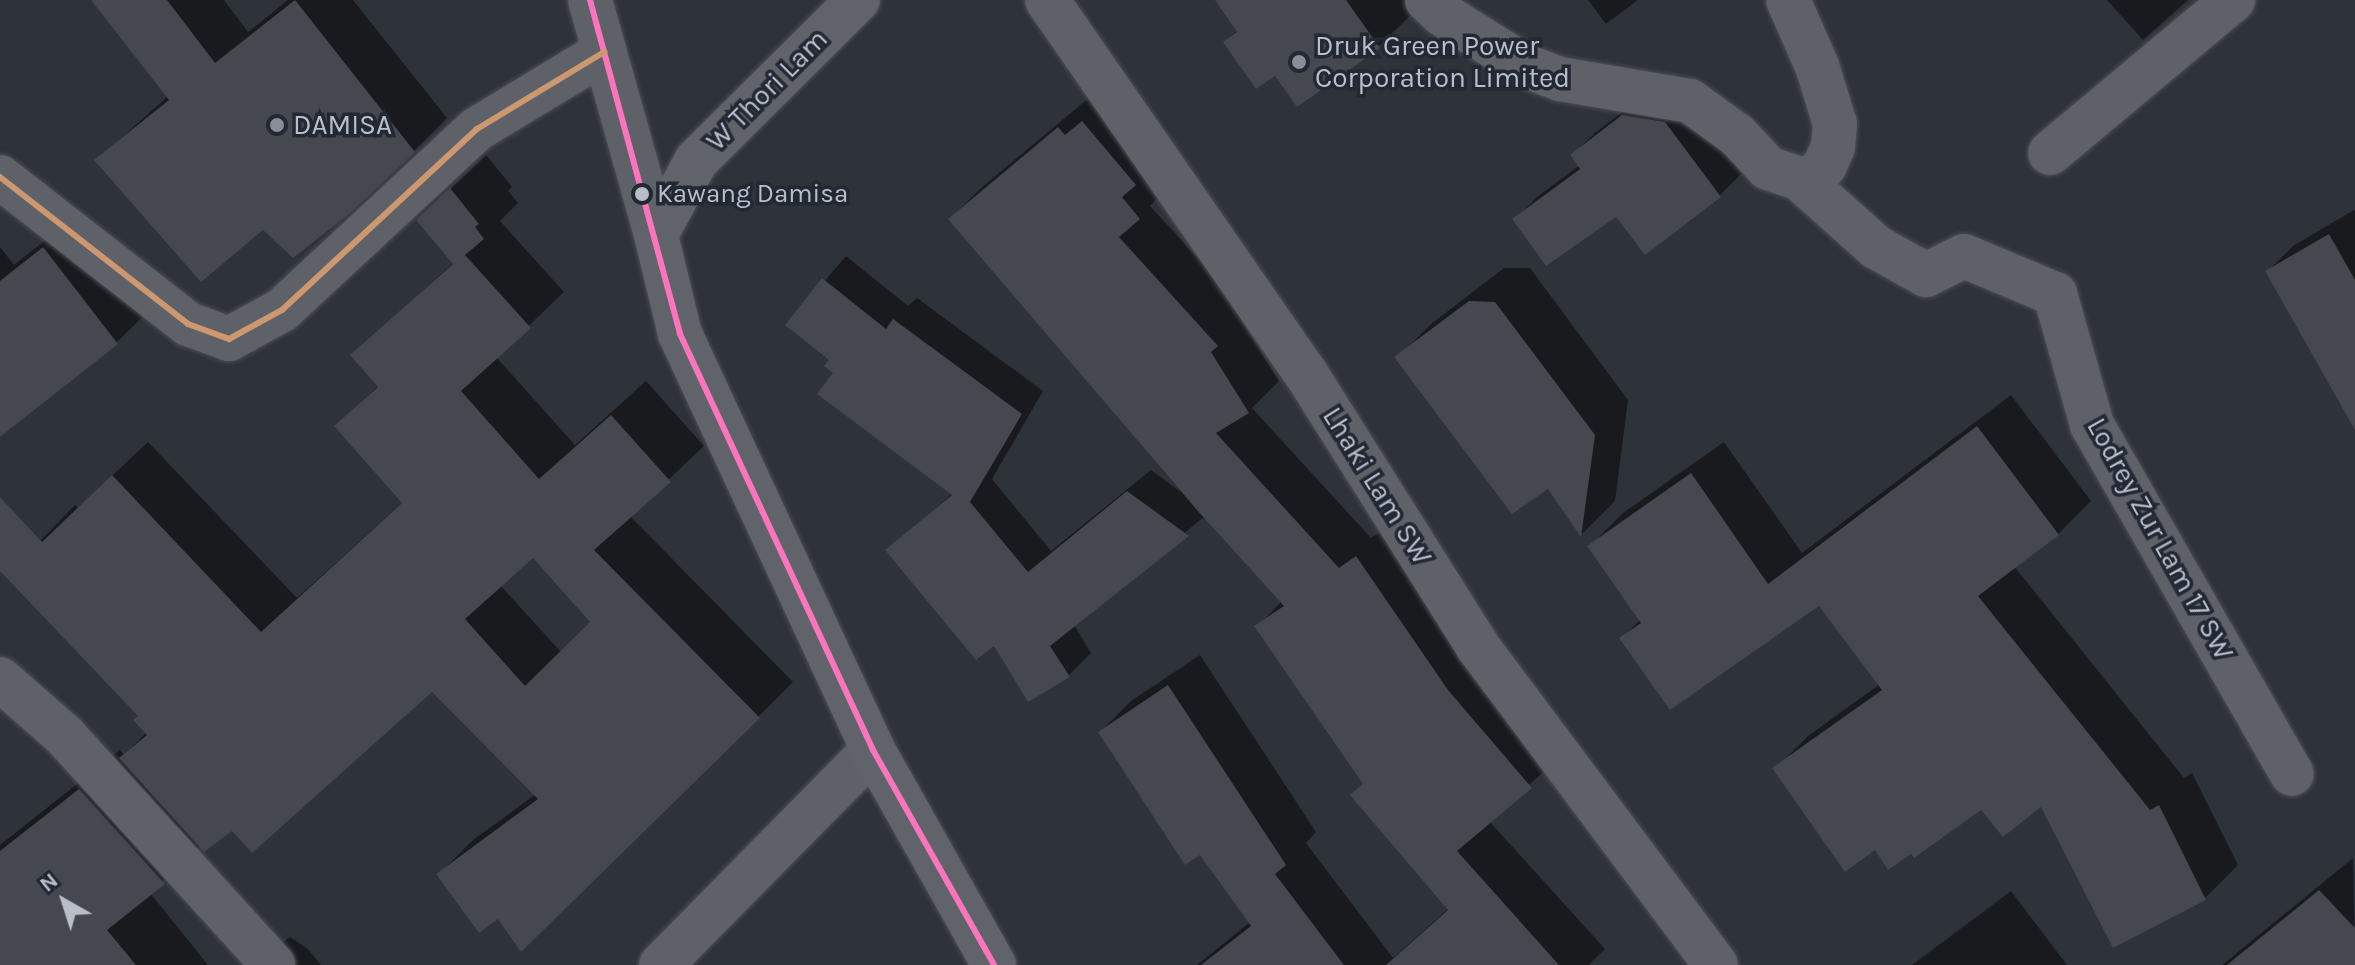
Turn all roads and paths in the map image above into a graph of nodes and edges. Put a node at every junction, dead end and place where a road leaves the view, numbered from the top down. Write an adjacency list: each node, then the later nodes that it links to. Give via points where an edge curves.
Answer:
1 (590, 0): 7 (street)
2 (858, 0): 11 (main road, W Thori Lam, via 696,161)
3 (1047, 0): 18 (street, Lhaki Lam SW, via 1305,372 1478,647)
4 (1427, 0): 10 (street, via 1523,65 1560,79 1690,101 1726,126 1768,168)
5 (1788, 0): 10 (street, via 1835,124 1825,165 1814,177)
6 (2233, 0): 8 (street)
7 (604, 52): 9 (street, via 477,129 282,310 229,339 188,324); 11 (street)
8 (2050, 153)
9 (0, 177)
10 (1800, 179): 14 (street, Lodrey Zur Lam 17 SW, via 1876,247 1926,275 1964,256 2055,294 2092,425)
11 (656, 235): 13 (main road, via 680,334)
12 (0, 679): 15 (street, via 64,735)
13 (873, 750): 16 (street); 17 (main road)
14 (2292, 774)
15 (273, 965)
16 (661, 965)
17 (994, 965)
18 (1716, 965)

